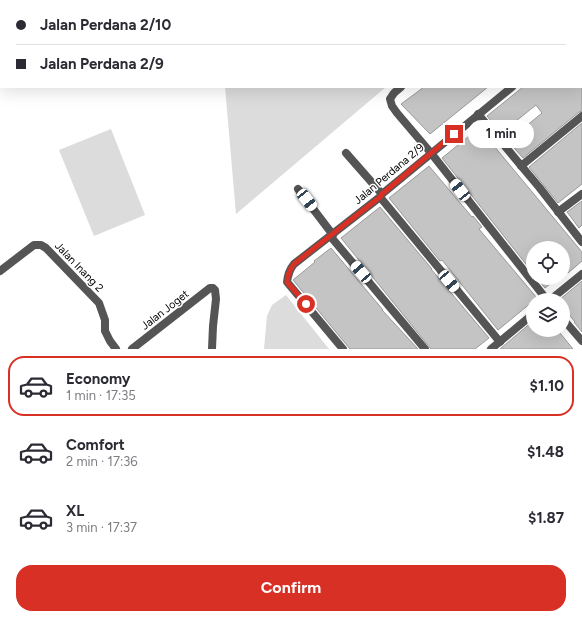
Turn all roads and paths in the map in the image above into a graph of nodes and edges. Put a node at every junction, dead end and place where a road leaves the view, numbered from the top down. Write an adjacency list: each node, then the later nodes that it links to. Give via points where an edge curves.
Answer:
1 (400, 88): 6 (street, via 390,99 392,106)
2 (511, 88): 3 (street, Jalan Perdana 2/9)
3 (478, 114): 6 (street, Jalan Perdana 2/9); 7 (street)
4 (582, 116): 7 (street)
5 (346, 153): 10 (street)
6 (431, 153): 10 (street, Jalan Perdana 2/9); 16 (street)
7 (521, 166): 11 (street)
8 (298, 189): 12 (street)
9 (582, 194): 11 (street)
10 (381, 196): 12 (street, Jalan Perdana 2/9); 21 (street)
11 (558, 212): 13 (street)
12 (332, 236): 25 (street, Jalan Perdana 2/9, via 294,264 287,282); 26 (street)
13 (582, 242)
14 (0, 271): 22 (street, Jalan Inang 2, via 34,245 46,248 99,303 105,320 105,331)
15 (582, 274): 17 (street)
16 (541, 293)
17 (559, 293)
18 (526, 320): 21 (street)
19 (570, 327): 20 (street)
20 (582, 341)
21 (500, 342): 27 (street)
22 (116, 349)
23 (132, 349): 24 (street, Jalan Joget, via 213,288 216,290 216,299)
24 (212, 349)
25 (343, 349)
26 (425, 349)
27 (491, 349)

